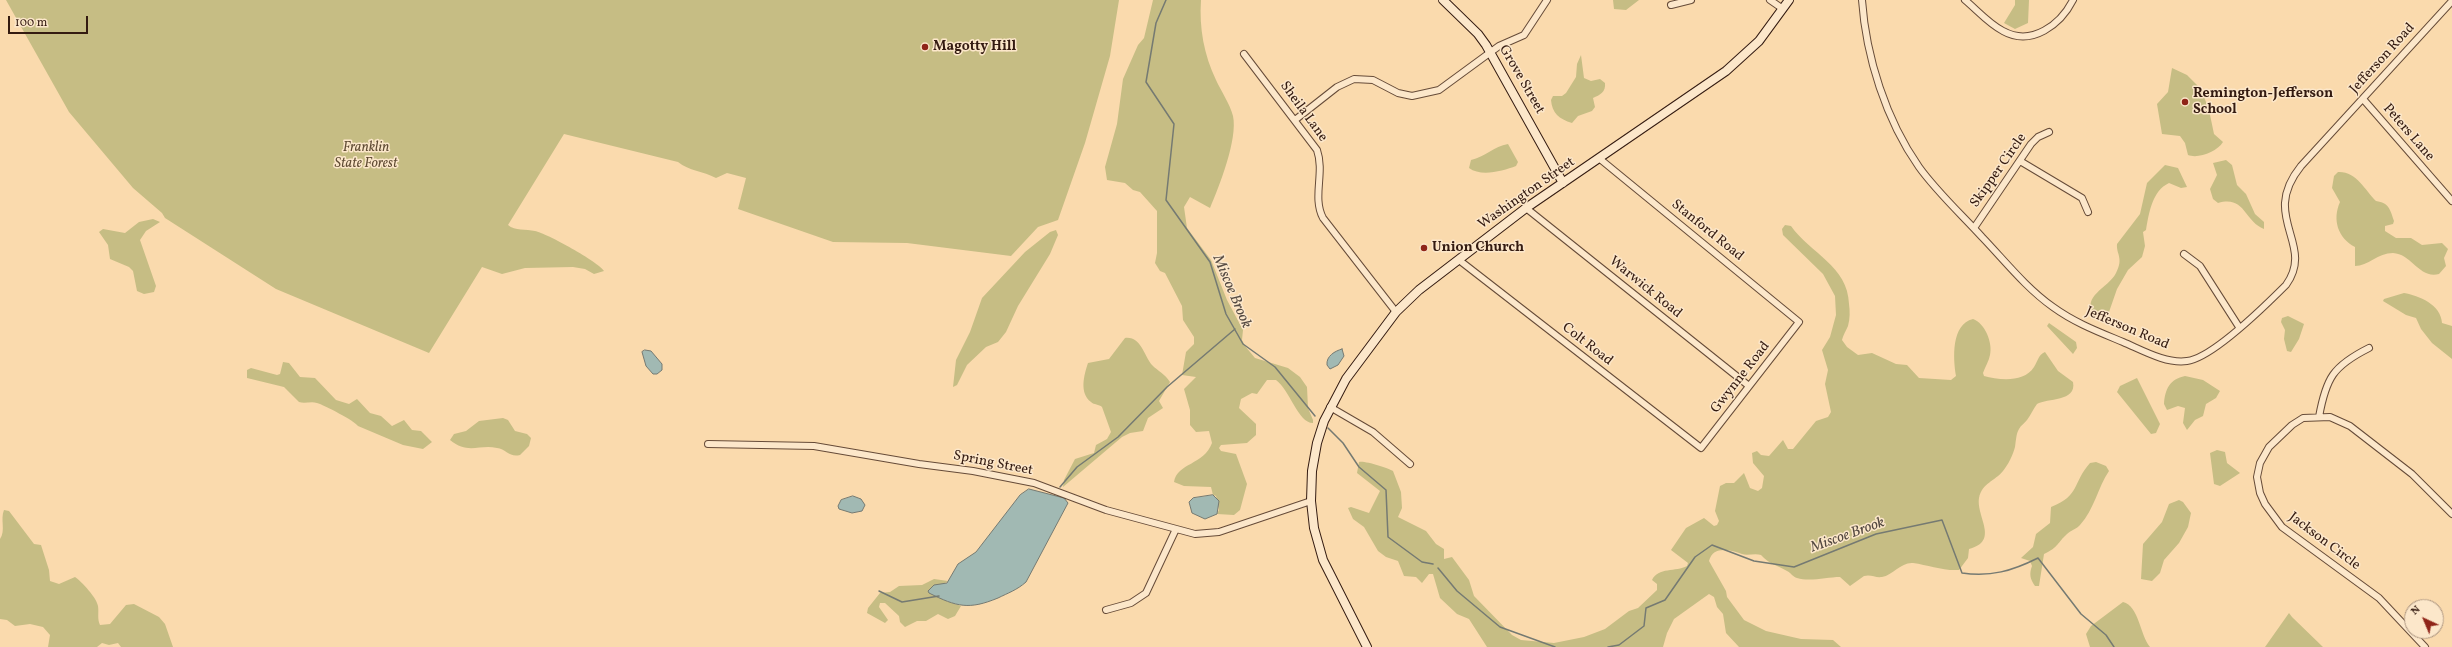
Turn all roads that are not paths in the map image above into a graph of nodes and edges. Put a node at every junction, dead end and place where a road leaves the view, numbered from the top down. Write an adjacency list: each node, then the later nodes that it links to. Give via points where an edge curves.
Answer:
1 (1443, 0): 12 (main road, Grove Street, via 1478,34)
2 (1547, 0): 12 (street, via 1524,35)
3 (1691, 0): 10 (street)
4 (1770, 0): 11 (street)
5 (1789, 0): 11 (main road, Washington Street)
6 (1862, 0): 23 (street, Jefferson Road, via 1870,56 1894,122 1919,166)
7 (1965, 0): 8 (street, via 1999,29 2022,36 2052,27 2063,18)
8 (2073, 0)
9 (2452, 1): 14 (street, Jefferson Road)
10 (1671, 5)
11 (1783, 9): 17 (main road, Washington Street, via 1759,41 1731,68)
12 (1490, 52): 15 (street, via 1445,86 1424,95 1404,94 1376,81 1365,79 1347,81); 19 (main road, Grove Street)
13 (1244, 54): 15 (street, Sheila Lane)
14 (2363, 99): 20 (street, Peters Lane); 28 (street, Jefferson Road, via 2301,166 2291,181 2284,210 2295,249 2296,262 2292,274 2282,289)
15 (1296, 120): 26 (street, Sheila Lane, via 1313,142 1319,158 1318,197 1321,214)
16 (2049, 132): 18 (street, Skipper Circle, via 2038,137)
17 (1600, 159): 19 (main road, Washington Street); 27 (street, Stanford Road)
18 (2020, 161): 22 (street, via 2077,195 2085,202); 23 (street, Skipper Circle)
19 (1563, 183): 21 (main road, Washington Street)
20 (2452, 201)
21 (1526, 208): 25 (main road, Washington Street); 30 (street, Warwick Road)
22 (2088, 212)
23 (1974, 228): 28 (street, Jefferson Road, via 2028,285 2053,307 2089,328 2160,357 2179,362 2200,358)
24 (2184, 254): 28 (street, via 2200,266)
25 (1459, 260): 26 (main road, Washington Street, via 1419,290); 34 (street, Colt Road)
26 (1396, 312): 31 (main road, Washington Street, via 1346,379)
27 (1799, 322): 30 (street, Gwynne Road)
28 (2239, 327)
29 (2369, 348): 32 (street, via 2347,359 2331,377 2322,399)
30 (1749, 386): 34 (street, Gwynne Road)
31 (1330, 407): 35 (street, via 1373,432); 36 (main road, Washington Street, via 1317,443 1312,471)
32 (2319, 417): 38 (street, Jackson Circle, via 2330,417 2350,426 2412,474); 43 (street, Jackson Circle, via 2303,418 2292,425 2264,454 2258,477 2263,499 2282,527 2379,598)
33 (708, 444): 40 (street, Spring Street, via 814,446 973,471 1034,483 1093,506)
34 (1701, 448)
35 (1410, 464)
36 (1311, 501): 40 (street, Spring Street, via 1219,532 1195,534); 42 (main road, Washington Street, via 1314,528 1323,560)
37 (2452, 503): 38 (street)
38 (2446, 508): 39 (street, Jackson Circle)
39 (2452, 514)
40 (1176, 529): 41 (street, via 1146,593 1132,603)
41 (1106, 610)
42 (1367, 647)
43 (2425, 647)

